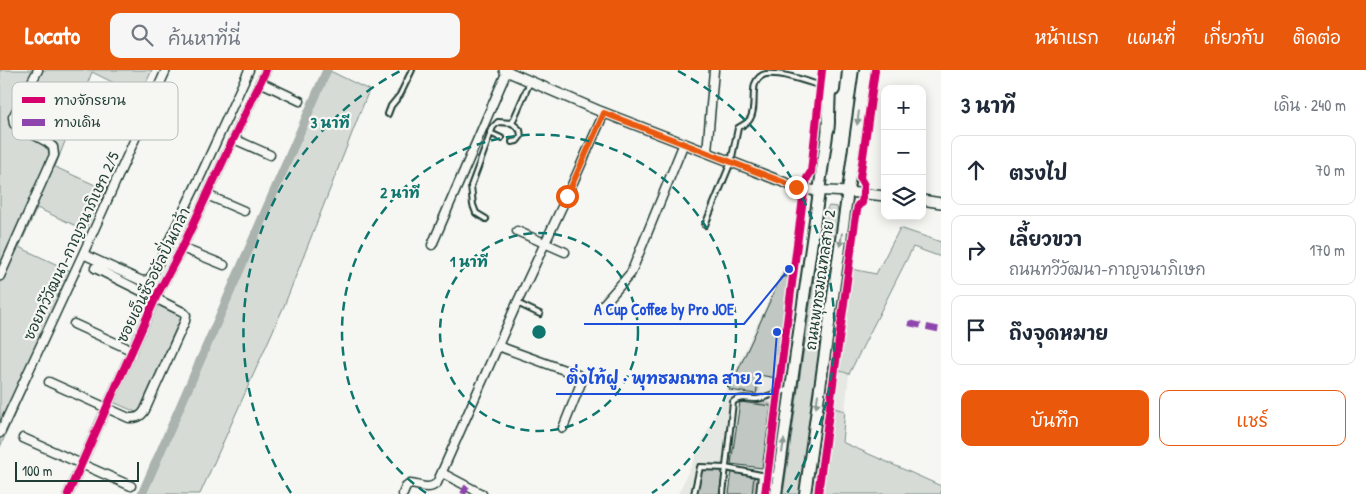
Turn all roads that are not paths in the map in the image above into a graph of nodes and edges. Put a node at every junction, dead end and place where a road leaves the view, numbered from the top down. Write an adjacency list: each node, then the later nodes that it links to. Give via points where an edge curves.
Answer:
1 (38, 70): 11 (street)
2 (166, 70): 12 (street, ซอยทวีวัฒนา-กาญจนาภิเษก 2/5)
3 (249, 70): 45 (street, via 148,280 142,281)
4 (266, 70): 13 (street, ซอยเอ็นซีรอยัลปิ่นเกล้า)
5 (412, 70): 18 (lane)
6 (712, 70): 28 (street)
7 (830, 70): 15 (main road)
8 (836, 70): 20 (main road, ถนนพุทธมณฑลสาย 2)
9 (865, 70): 32 (main road, ถนนพุทธมณฑลสาย 2, one-way to 32)
10 (505, 71): 14 (street); 42 (street)
11 (32, 82)
12 (161, 82)
13 (260, 82): 16 (street); 23 (street, ซอยเอ็นซีรอยัลปิ่นเกล้า)
14 (530, 82): 17 (street); 19 (lane)
15 (830, 89): 20 (main road); 30 (lane, via 792,78 762,76 755,84 752,118 738,128)
16 (300, 100)
17 (604, 113): 27 (street); 41 (street)
18 (388, 114)
19 (512, 123): 21 (lane, via 498,122); 26 (lane, via 520,130 521,136)
20 (828, 129): 31 (main road, ถนนพุทธมณฑลสาย 2)
21 (490, 132): 22 (lane); 38 (lane, via 471,186 476,213)
22 (501, 138)
23 (234, 139): 29 (street); 33 (street, ซอยเอ็นซีรอยัลปิ่นเกล้า)
24 (43, 140): 48 (street, via 53,147 54,154)
25 (134, 140): 45 (street, ซอยทวีวัฒนา-กาญจนาภิเษก 2/5)
26 (512, 142)
27 (684, 144): 28 (street); 51 (street, via 631,273)
28 (707, 152): 30 (street)
29 (270, 156)
30 (732, 162): 31 (street, via 796,187); 39 (lane)
31 (820, 191): 32 (street); 57 (main road, ถนนพุทธมณฑลสาย 2)
32 (848, 192): 34 (street); 75 (main road, ถนนพุทธมณฑลสาย 2, one-way to 75)
33 (207, 195): 37 (street); 43 (street, ซอยเอ็นซีรอยัลปิ่นเกล้า)
34 (881, 196)
35 (926, 201): 36 (street)
36 (941, 203)
37 (244, 211)
38 (486, 219)
39 (705, 225)
40 (518, 231): 41 (street)
41 (545, 244): 44 (street); 50 (street)
42 (432, 245)
43 (182, 248): 46 (street); 49 (street, ซอยเอ็นซีรอยัลปิ่นเกล้า)
44 (566, 252)
45 (83, 254): 60 (street, ซอยทวีวัฒนา-กาญจนาภิเษก 2/5)
46 (224, 265)
47 (95, 268): 49 (street)
48 (0, 276)
49 (156, 297): 55 (street, ซอยเอ็นซีรอยัลปิ่นเกล้า); 58 (street, via 183,312 185,321 142,415 129,418)
50 (517, 303): 52 (lane); 54 (street)
51 (602, 306)
52 (540, 314)
53 (74, 324): 55 (street)
54 (498, 346): 59 (street, via 578,375 581,383); 64 (street)
55 (131, 350): 58 (street, ซอยเอ็นซีรอยัลปิ่นเกล้า)
56 (49, 382): 58 (street)
57 (791, 390): 63 (lane, via 762,398 734,400); 66 (main road, ถนนพุทธมณฑลสาย 2, one-way to 57)
58 (107, 408): 62 (street, ซอยเอ็นซีรอยัลปิ่นเกล้า)
59 (564, 428)
60 (0, 433)
61 (23, 438): 62 (street)
62 (82, 464): 67 (street); 68 (street, ซอยเอ็นซีรอยัลปิ่นเกล้า)
63 (726, 468): 65 (lane); 71 (lane, via 700,466); 72 (lane)
64 (442, 473): 69 (street, via 435,486 426,488 410,484); 70 (street)
65 (761, 475): 66 (lane); 73 (lane)
66 (779, 475): 74 (main road, ถนนพุทธมณฑลสาย 2)
67 (131, 486)
68 (68, 494)
69 (403, 494)
70 (482, 494)
71 (694, 494)
72 (723, 494)
73 (759, 494)
74 (776, 494)
75 (804, 494)

